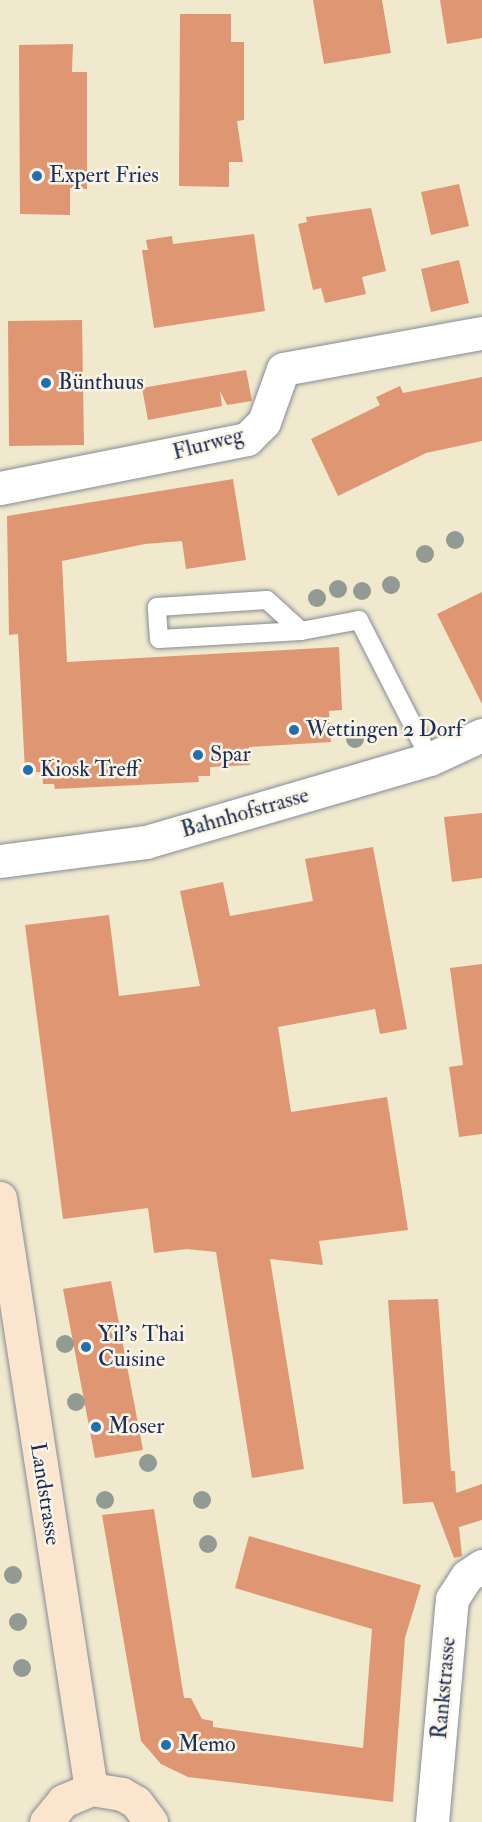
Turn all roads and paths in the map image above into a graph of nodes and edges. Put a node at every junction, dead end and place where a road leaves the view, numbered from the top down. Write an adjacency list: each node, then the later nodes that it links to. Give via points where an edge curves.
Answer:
1 (482, 333): 2 (street, Flurweg, via 283,369 264,422 247,439)
2 (0, 488)
3 (301, 631): 3 (lane, via 267,600 157,607 159,639); 5 (lane, via 359,620)
4 (482, 735): 5 (street, Bahnhofstrasse)
5 (430, 759): 6 (street, Bahnhofstrasse, via 146,842)
6 (0, 861)
7 (0, 1198): 9 (main road, Landstrasse)
8 (482, 1566): 12 (street, Rankstrasse, via 467,1576 452,1599)
9 (92, 1789): 10 (main road, via 63,1801); 11 (main road, via 122,1794 136,1802)
10 (46, 1822)
11 (150, 1822)
12 (432, 1822)

